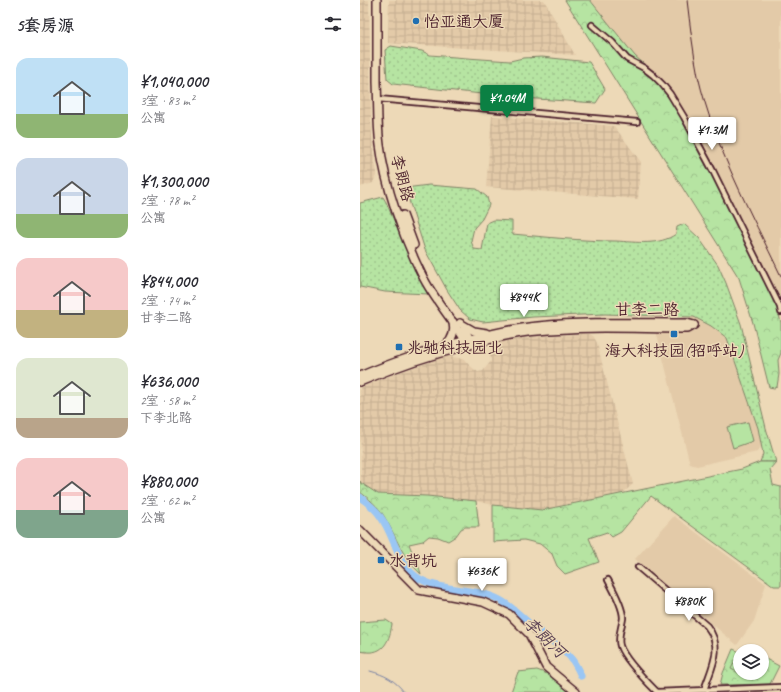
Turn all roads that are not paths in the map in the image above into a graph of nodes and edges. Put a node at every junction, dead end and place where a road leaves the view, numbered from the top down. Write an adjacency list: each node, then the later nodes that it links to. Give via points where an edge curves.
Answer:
1 (377, 0): 4 (street, 李朗路)
2 (381, 0): 4 (street, 李朗路)
3 (592, 24): 6 (street, via 627,59 653,75 670,94 713,171)
4 (380, 100): 5 (street); 7 (street, 李朗路, via 380,145 391,196 422,276); 8 (street, 李朗路, via 385,146 396,196 427,274)
5 (637, 122)
6 (781, 312)
7 (452, 320): 10 (street, 李朗路); 11 (street, via 452,338)
8 (460, 323): 9 (street, via 474,331); 10 (street, 李朗路)
9 (495, 333): 10 (street, 甘李二路); 10 (street, 甘李二路, via 579,323 687,322 694,325 687,329 584,328 538,331)
10 (470, 342): 11 (street, 甘李二路); 13 (street, 甘李二路)
11 (444, 346): 12 (street, 甘李二路, via 390,363)
12 (360, 376)
13 (360, 382)
14 (360, 530): 19 (street, via 419,590 483,602 509,614 529,634 546,667)
15 (638, 567): 18 (street, via 712,633 716,641 715,656)
16 (608, 580): 20 (street, via 622,614 620,645)
17 (781, 687): 18 (street)
18 (704, 690): 20 (street)
19 (576, 692)
20 (657, 692)

